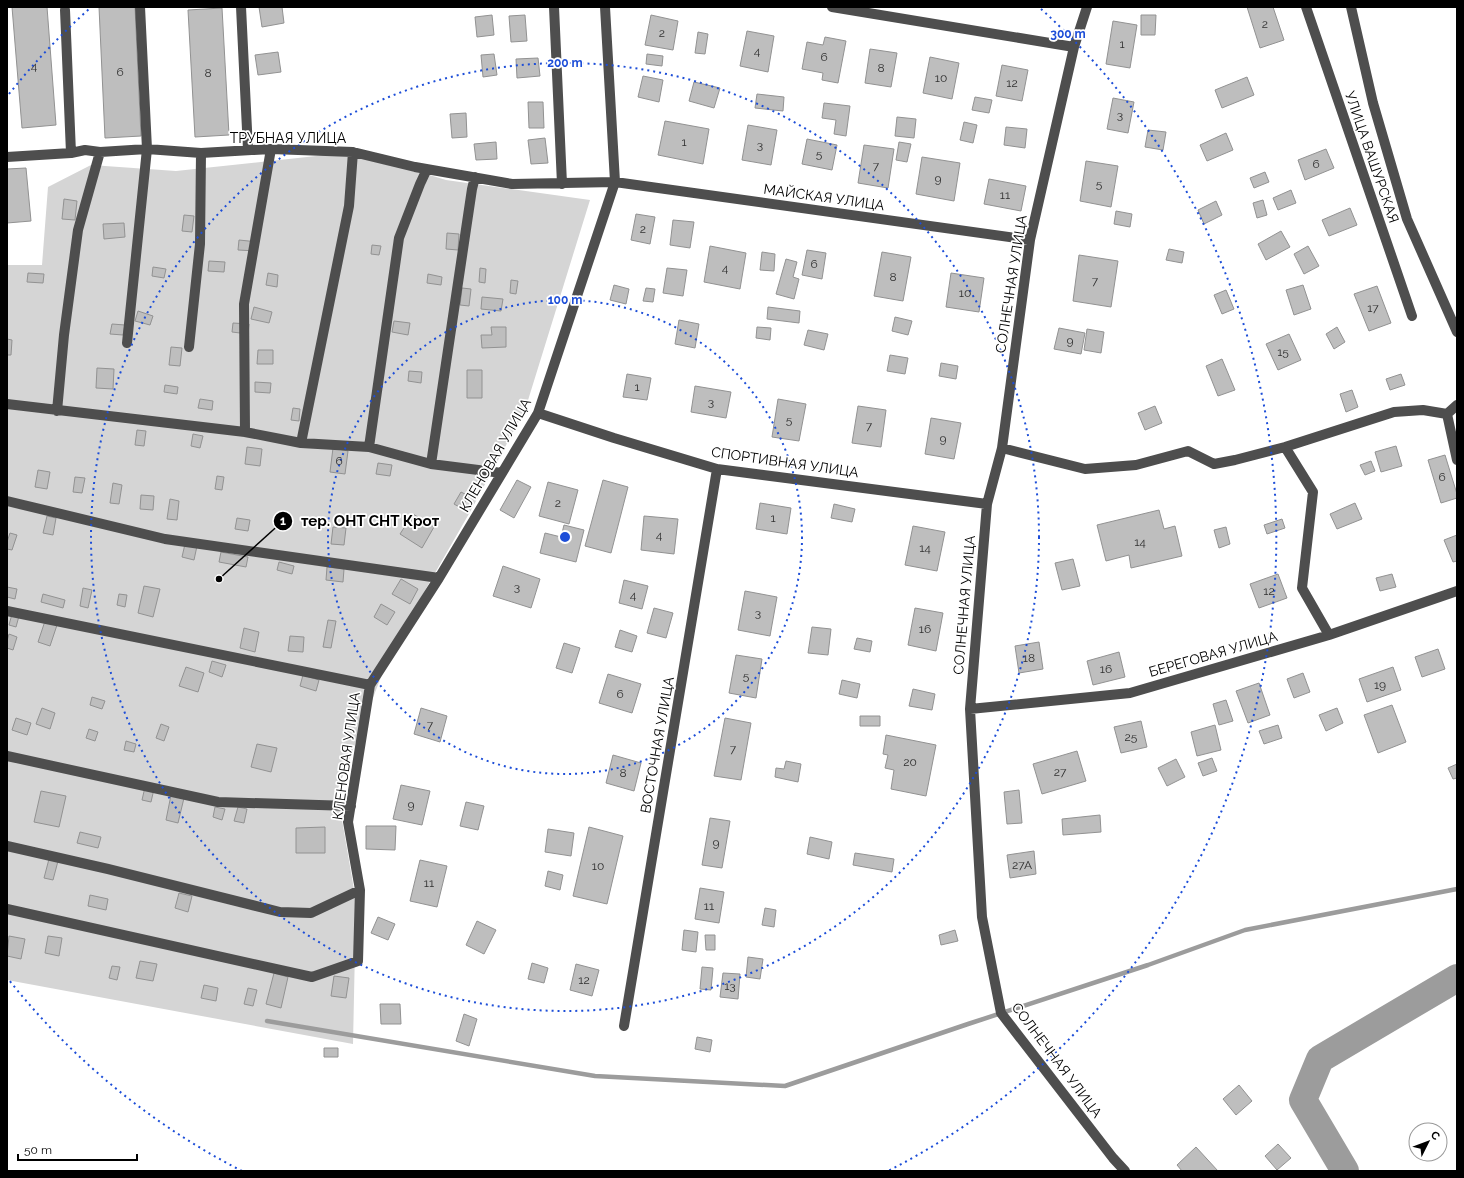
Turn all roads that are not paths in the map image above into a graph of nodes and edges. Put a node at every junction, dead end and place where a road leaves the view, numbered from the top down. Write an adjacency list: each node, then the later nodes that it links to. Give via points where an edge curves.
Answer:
1 (140, 7): 11 (street)
2 (241, 7): 13 (street)
3 (554, 7): 22 (street)
4 (605, 7): 21 (street)
5 (832, 7): 10 (street)
6 (1087, 7): 10 (street, СОЛНЕЧНАЯ УЛИЦА)
7 (1306, 7): 24 (street, УЛИЦА ВАШУРСКАЯ)
8 (1351, 7): 25 (street, via 1373,103 1408,219)
9 (65, 10): 16 (street)
10 (1074, 46): 23 (street, СОЛНЕЧНАЯ УЛИЦА)
11 (147, 149): 14 (street, ТРУБНАЯ УЛИЦА); 17 (street, ТРУБНАЯ УЛИЦА); 26 (street)
12 (271, 149): 13 (street, ТРУБНАЯ УЛИЦА); 15 (street, ТРУБНАЯ УЛИЦА); 33 (street, via 244,304)
13 (248, 150): 17 (street, ТРУБНАЯ УЛИЦА)
14 (100, 152): 16 (street, ТРУБНАЯ УЛИЦА, via 85,150); 30 (street, via 78,230)
15 (353, 152): 19 (street, ТРУБНАЯ УЛИЦА); 34 (street, via 349,206)
16 (71, 153): 18 (street, ТРУБНАЯ УЛИЦА)
17 (201, 153): 27 (street, via 200,244)
18 (7, 157)
19 (427, 169): 20 (street, ТРУБНАЯ УЛИЦА); 35 (street, via 399,238)
20 (475, 177): 22 (street, ТРУБНАЯ УЛИЦА, via 512,184); 39 (street)
21 (615, 182): 22 (street, ТРУБНАЯ УЛИЦА); 23 (street, МАЙСКАЯ УЛИЦА); 31 (street, КЛЕНОВАЯ УЛИЦА)
22 (562, 184)
23 (1030, 240): 37 (street, СОЛНЕЧНАЯ УЛИЦА)
24 (1412, 316)
25 (1457, 332)
26 (127, 342)
27 (189, 347)
28 (7, 404): 30 (street)
29 (1457, 405): 32 (street)
30 (57, 411): 33 (street)
31 (538, 413): 40 (street, СПОРТИВНАЯ УЛИЦА); 41 (street, КЛЕНОВАЯ УЛИЦА)
32 (1447, 414): 36 (street, via 1422,410 1394,412); 38 (street)
33 (245, 432): 34 (street)
34 (301, 443): 35 (street)
35 (369, 446): 39 (street)
36 (1284, 447): 37 (street, via 1214,464 1188,451 1136,465 1086,469); 47 (street, via 1313,492 1302,588)
37 (1002, 448): 43 (street, СОЛНЕЧНАЯ УЛИЦА)
38 (1457, 460)
39 (431, 464): 41 (street)
40 (717, 469): 43 (street, СПОРТИВНАЯ УЛИЦА); 55 (street, ВОСТОЧНАЯ УЛИЦА)
41 (502, 473): 44 (street, КЛЕНОВАЯ УЛИЦА)
42 (7, 501): 44 (street, via 165,539)
43 (987, 504): 49 (street, СОЛНЕЧНАЯ УЛИЦА)
44 (439, 578): 48 (street, КЛЕНОВАЯ УЛИЦА)
45 (1457, 591): 47 (street, БЕРЕГОВАЯ УЛИЦА)
46 (7, 611): 48 (street)
47 (1329, 635): 49 (street, БЕРЕГОВАЯ УЛИЦА, via 1130,693)
48 (370, 685): 51 (street, КЛЕНОВАЯ УЛИЦА)
49 (970, 709): 56 (street, СОЛНЕЧНАЯ УЛИЦА, via 982,918 1001,1013)
50 (7, 756): 51 (street, via 218,802)
51 (351, 806): 53 (street, КЛЕНОВАЯ УЛИЦА, via 348,822)
52 (7, 846): 53 (street, via 280,912 311,913)
53 (360, 890): 54 (street, КЛЕНОВАЯ УЛИЦА, via 358,961 312,977)
54 (7, 909)
55 (624, 1026)
56 (1125, 1171)

